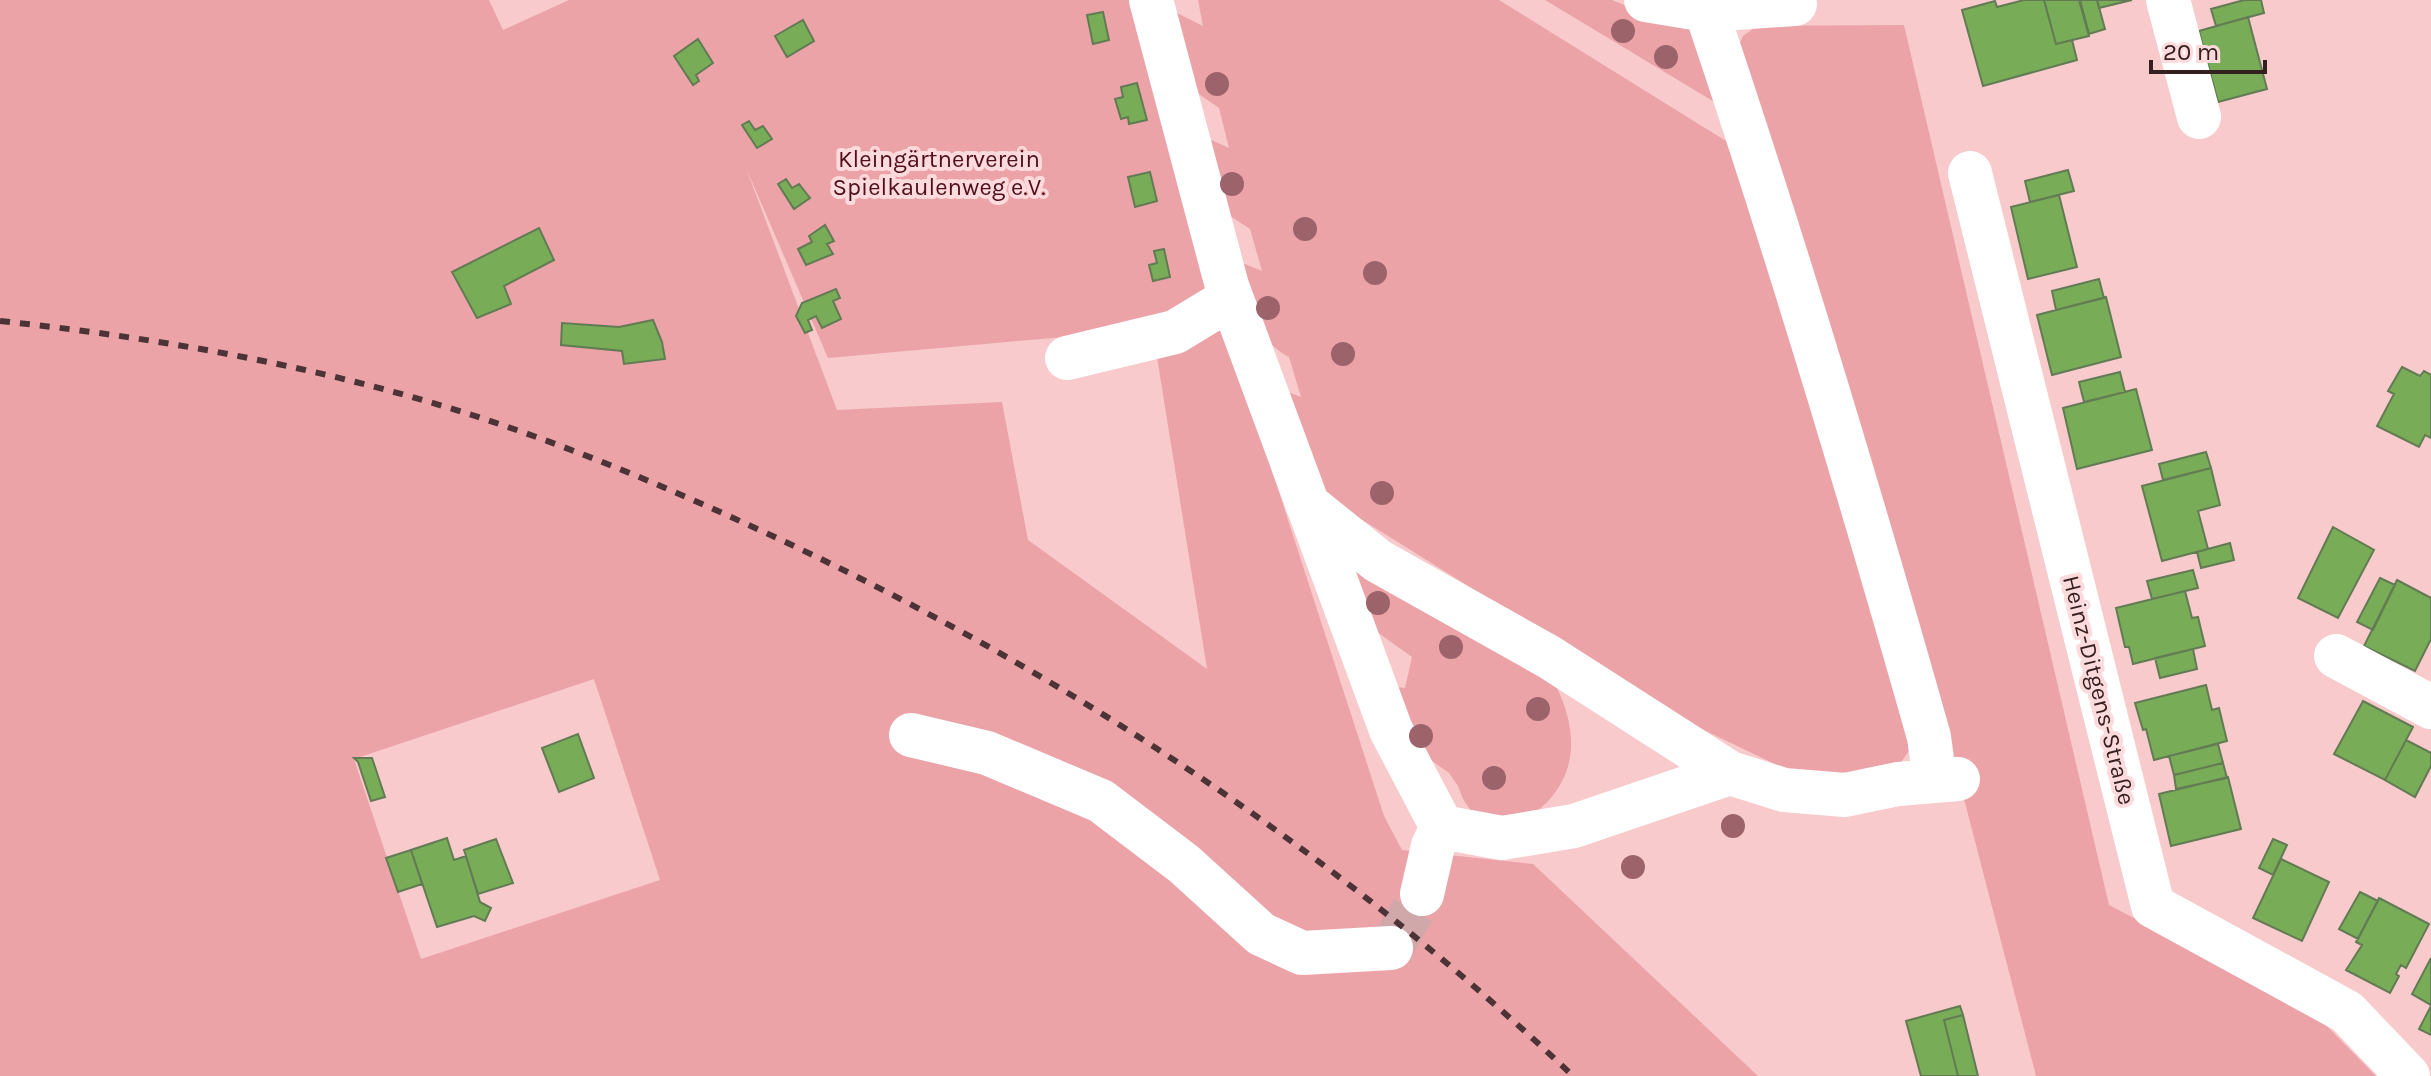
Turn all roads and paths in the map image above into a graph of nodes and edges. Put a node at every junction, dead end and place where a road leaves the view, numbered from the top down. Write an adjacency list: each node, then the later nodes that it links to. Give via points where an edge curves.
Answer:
1 (1151, 0): 8 (street)
2 (1646, 0): 5 (street)
3 (2168, 0): 6 (street)
4 (1795, 4): 5 (street)
5 (1706, 10): 14 (street, via 1946,780 1845,795 1784,790)
6 (2199, 117)
7 (1970, 173): 18 (street, Heinz-Ditgens-Straße, via 2153,906 2347,1012)
8 (1231, 298): 9 (street, via 1175,332); 10 (street)
9 (1067, 358)
10 (1306, 503): 14 (street, via 1378,561 1549,657); 15 (street, via 1391,730)
11 (2336, 656): 12 (street)
12 (2431, 707)
13 (911, 735): 17 (street, via 987,753 1101,801 1184,864 1261,934 1302,953)
14 (1730, 773): 15 (street, via 1574,826 1502,838)
15 (1442, 827): 16 (street)
16 (1422, 894)
17 (1391, 948)
18 (2408, 1076)

